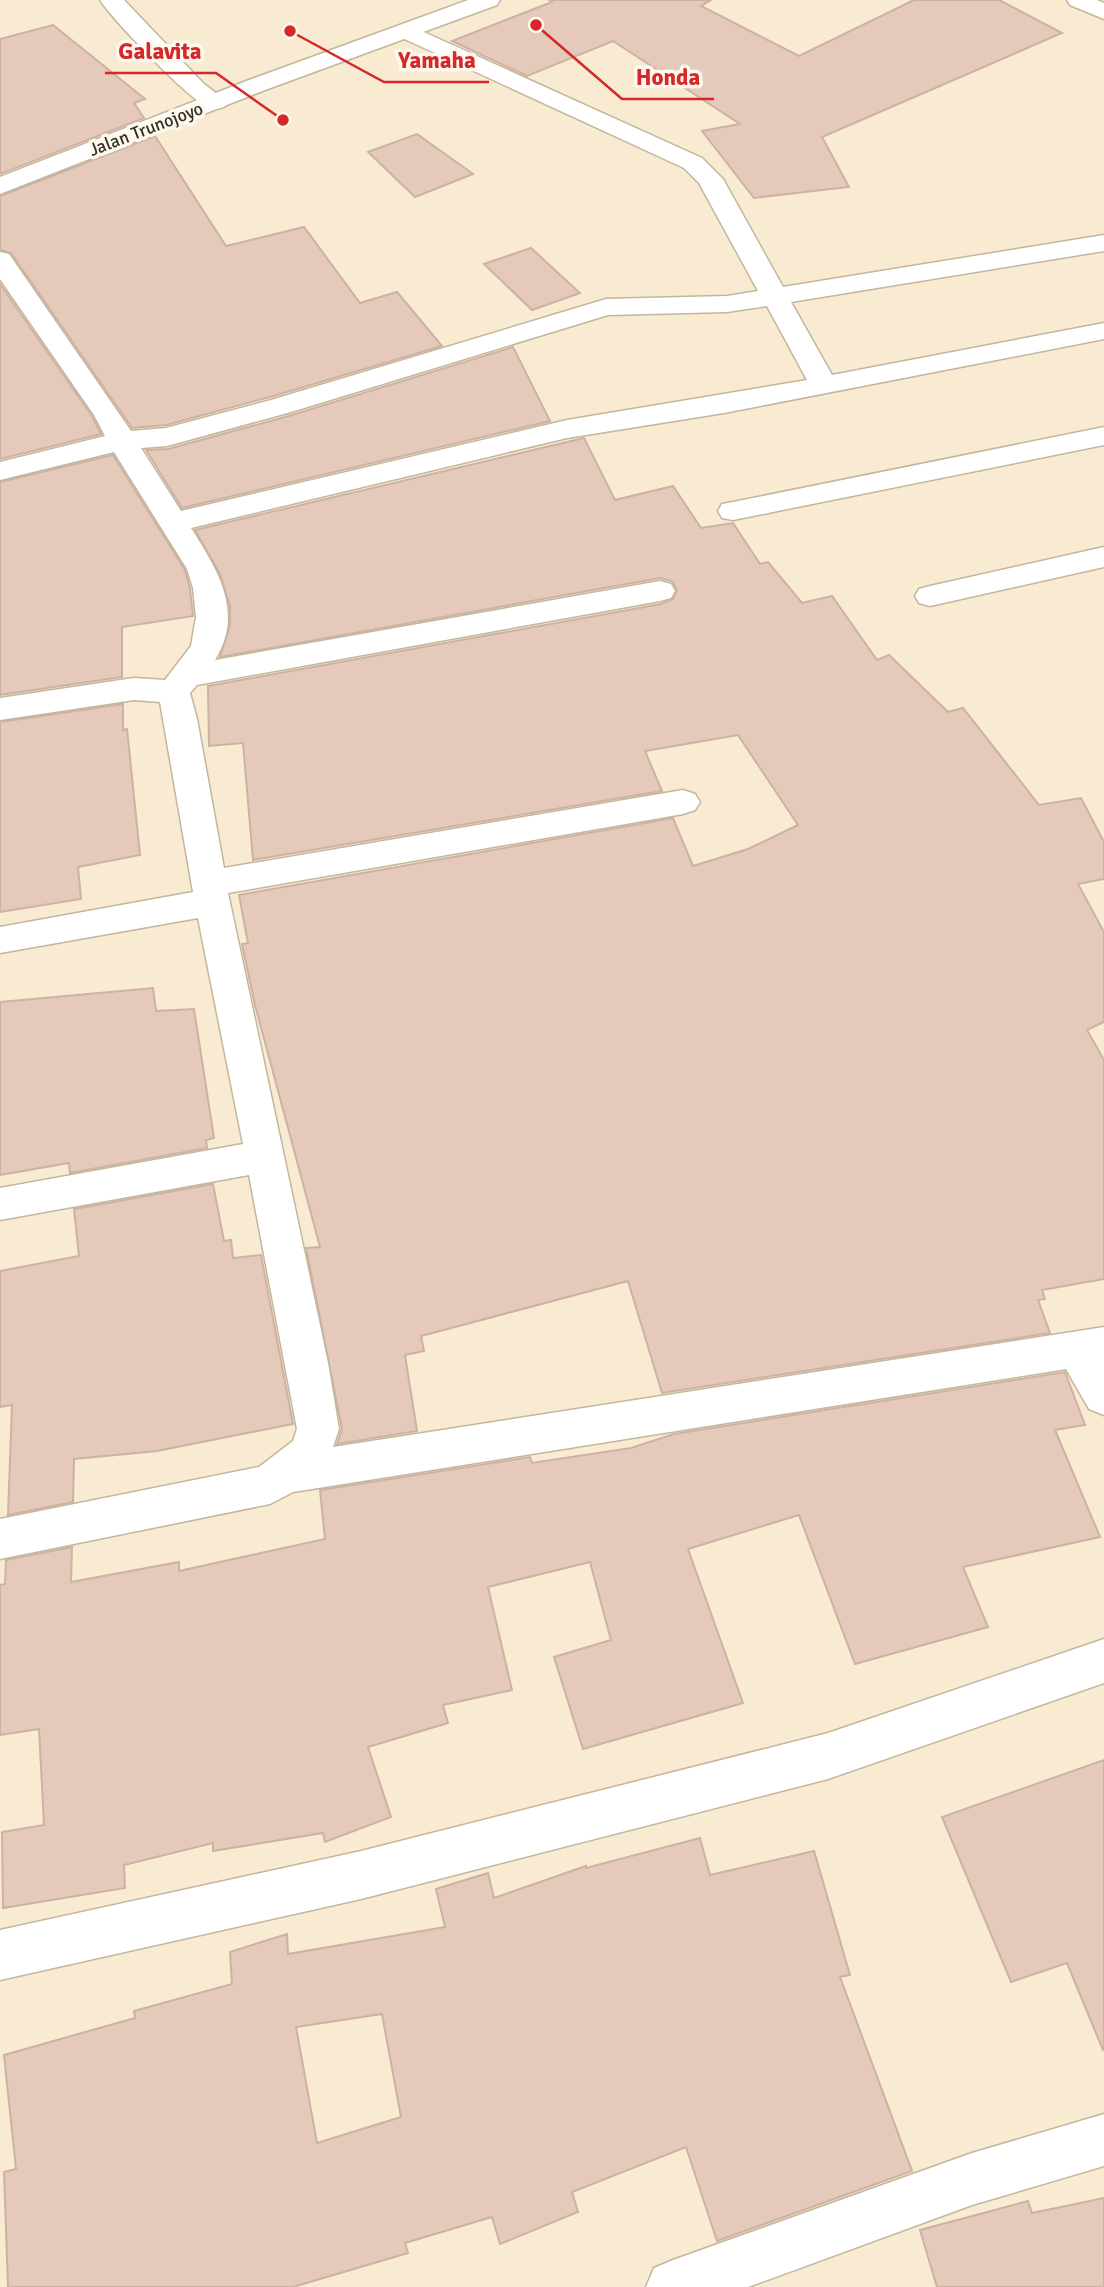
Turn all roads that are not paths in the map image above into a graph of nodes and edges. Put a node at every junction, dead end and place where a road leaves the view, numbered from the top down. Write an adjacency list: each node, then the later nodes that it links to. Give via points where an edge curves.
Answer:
1 (111, 0): 6 (main road, via 195,88)
2 (1078, 0): 4 (main road)
3 (485, 1): 5 (main road, Jalan Trunojoyo)
4 (1104, 12)
5 (407, 32): 6 (main road, Jalan Trunojoyo); 10 (main road, via 693,163 710,179)
6 (215, 102): 7 (main road, Jalan Trunojoyo)
7 (0, 186)
8 (1104, 243): 10 (main road)
9 (0, 260): 14 (main road)
10 (776, 297): 12 (main road); 14 (main road, via 727,304 606,307 167,438)
11 (1104, 331): 12 (main road)
12 (824, 386): 17 (main road, via 567,429)
13 (1104, 436): 16 (main road)
14 (122, 441): 15 (main road); 17 (main road)
15 (0, 471)
16 (733, 511)
17 (175, 522): 21 (main road, via 211,590 207,648)
18 (1104, 557): 20 (main road)
19 (660, 591): 21 (main road)
20 (930, 596)
21 (179, 684): 22 (main road); 24 (main road)
22 (0, 709)
23 (683, 802): 24 (main road)
24 (212, 893): 25 (main road); 26 (main road)
25 (0, 940)
26 (264, 1156): 27 (main road); 30 (main road, via 318,1429 310,1454)
27 (0, 1204)
28 (1091, 1347): 29 (main road); 30 (main road)
29 (1104, 1396)
30 (288, 1472): 31 (main road, via 270,1484)
31 (0, 1539)
32 (1104, 1661): 33 (main road, via 828,1756 361,1875)
33 (0, 1955)
34 (1104, 2140): 35 (main road, via 972,2179)
35 (673, 2287)

